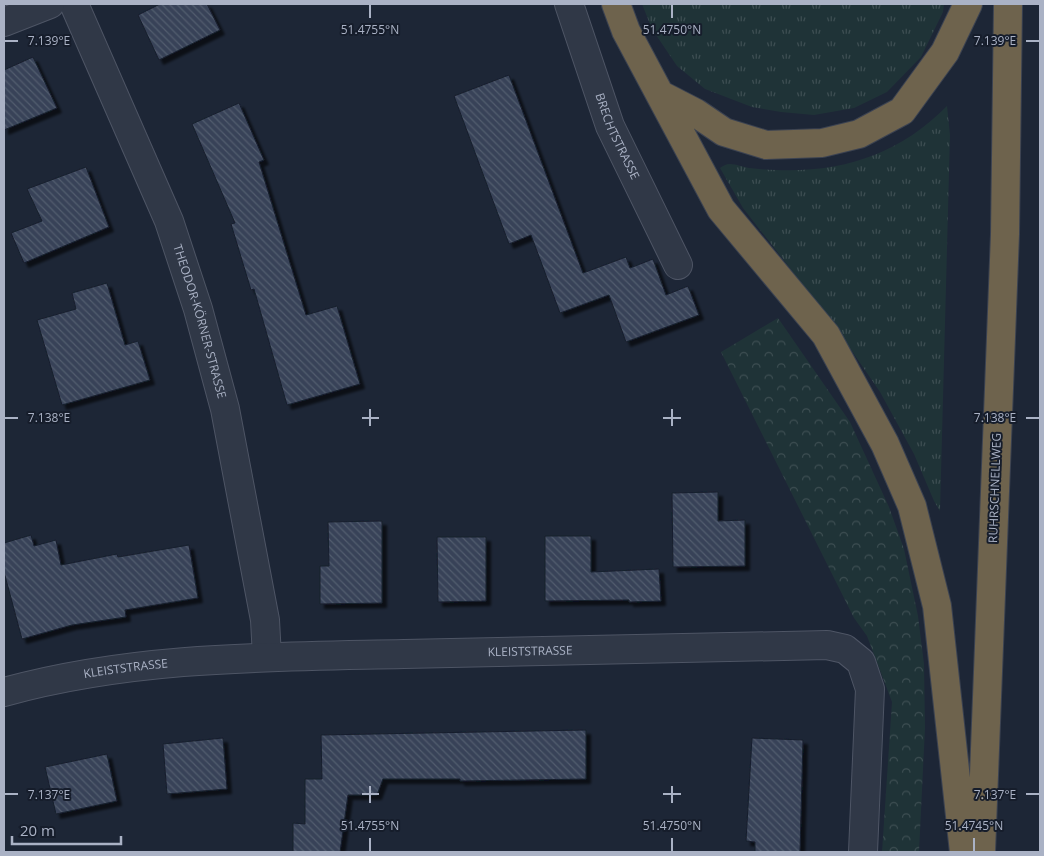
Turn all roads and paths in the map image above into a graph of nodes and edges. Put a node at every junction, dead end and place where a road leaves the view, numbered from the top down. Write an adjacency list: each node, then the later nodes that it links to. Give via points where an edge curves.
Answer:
1 (50, 4): 7 (street)
2 (74, 4): 10 (street, THEODOR-KÖRNER-STRASSE, via 169,221 198,309 225,409 265,620)
3 (569, 4): 9 (street, BRECHTSTRASSE, via 610,126)
4 (616, 4): 8 (highway, via 626,31)
5 (968, 4): 8 (highway, via 945,52 902,110 859,134 822,143 766,145 724,132)
6 (1008, 4): 14 (highway, RUHRSCHNELLWEG, via 1005,234)
7 (4, 22)
8 (661, 95): 13 (highway, via 721,209 826,335 885,444 912,506 938,606)
9 (678, 265)
10 (267, 657): 11 (street, KLEISTSTRASSE, via 168,662 68,677); 12 (street, KLEISTSTRASSE, via 817,646 845,649 862,662 870,689)
11 (4, 692)
12 (864, 852)
13 (964, 852)
14 (980, 852)

